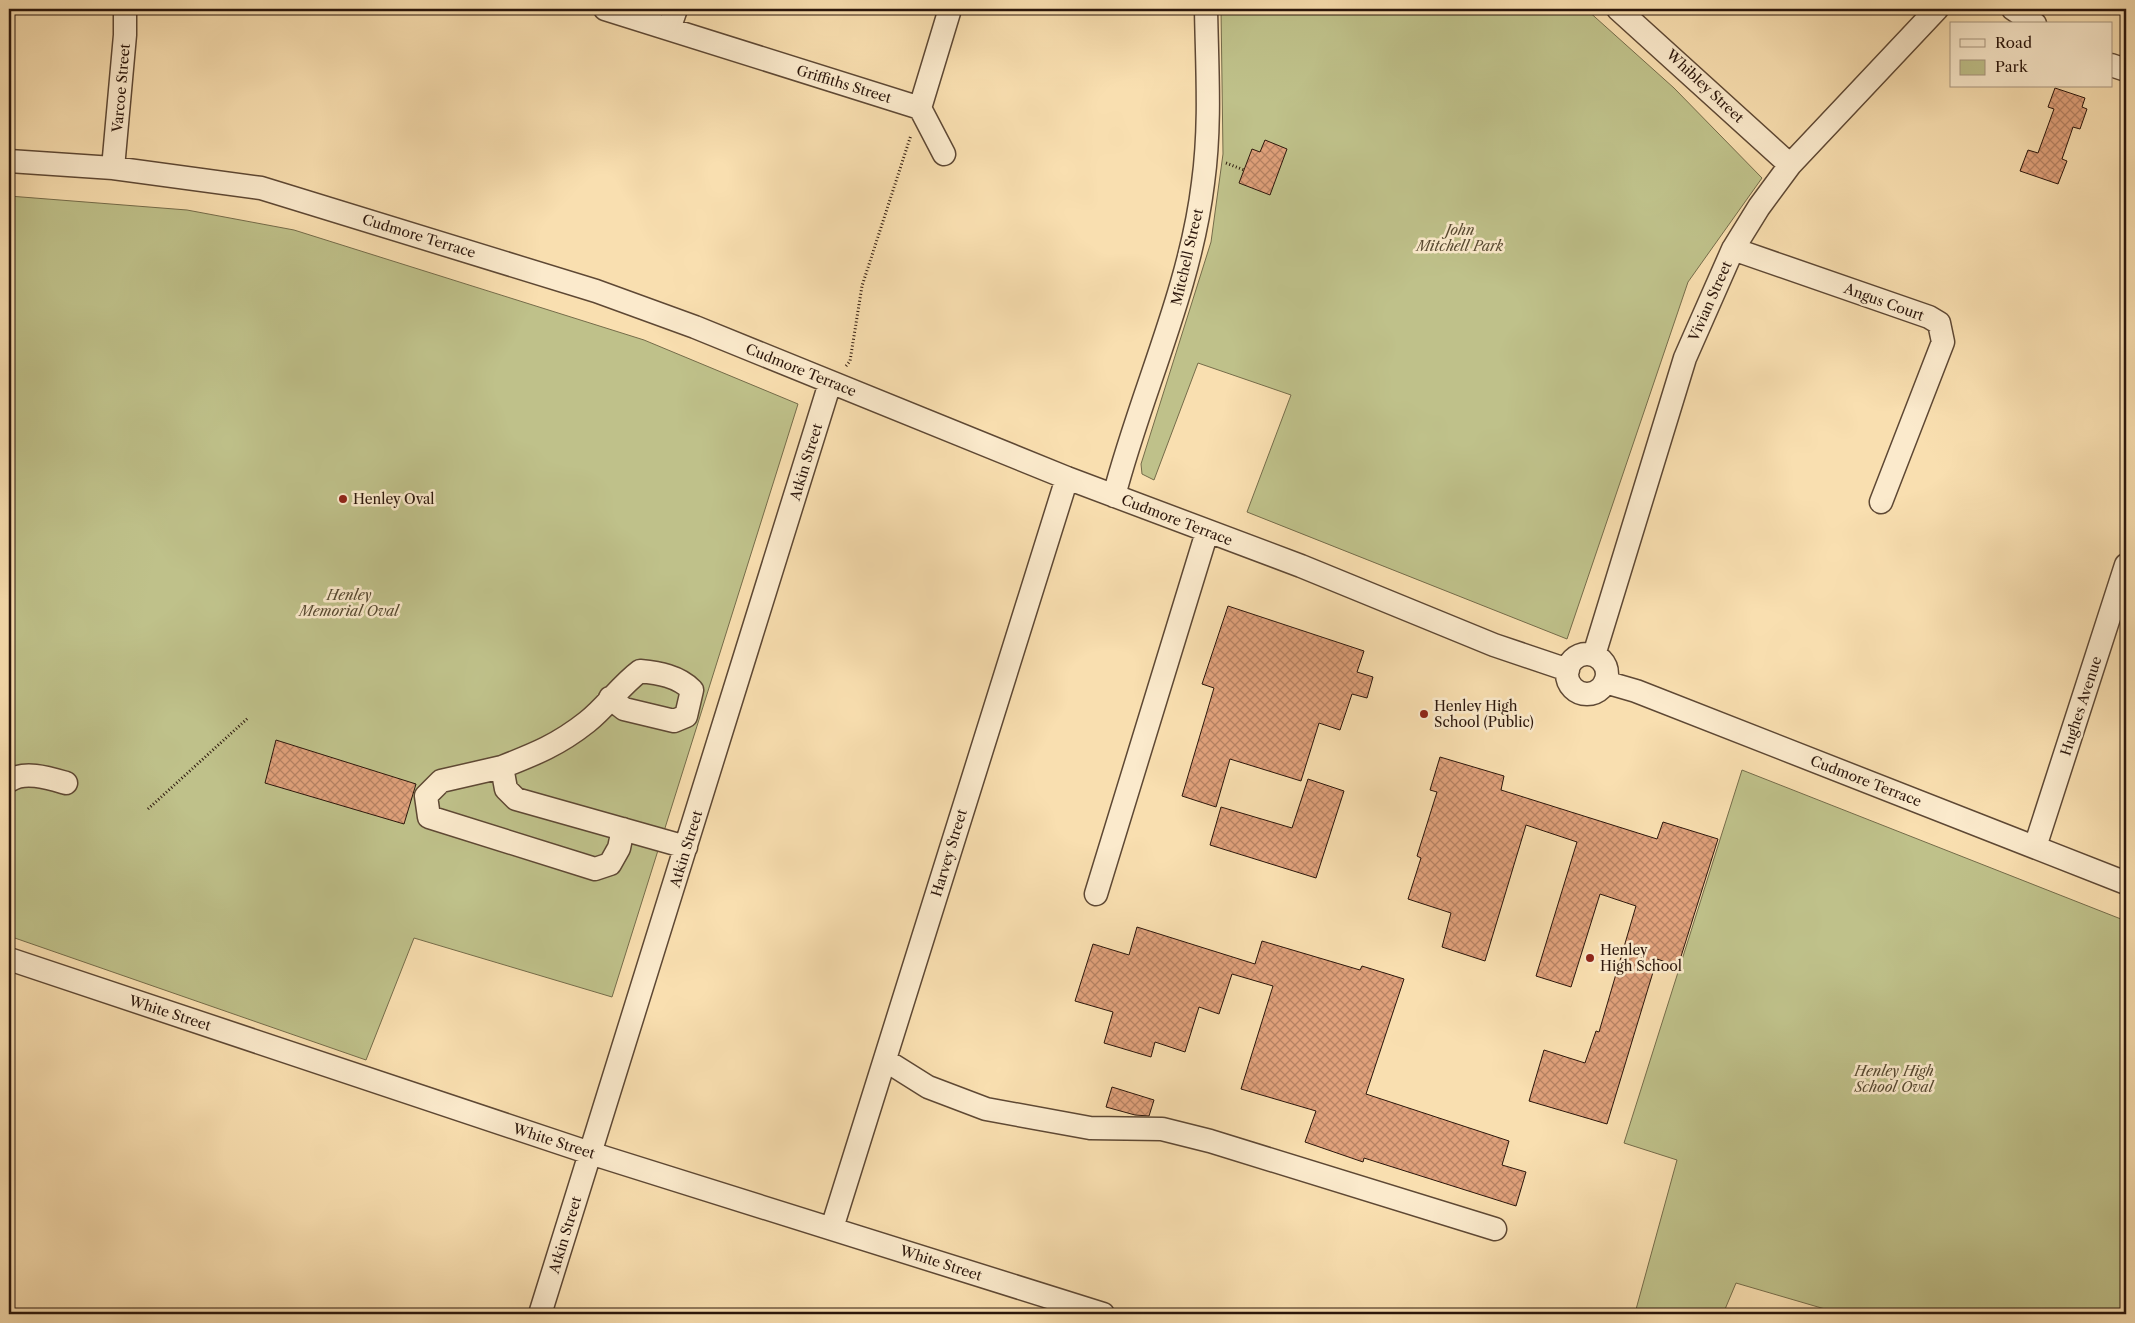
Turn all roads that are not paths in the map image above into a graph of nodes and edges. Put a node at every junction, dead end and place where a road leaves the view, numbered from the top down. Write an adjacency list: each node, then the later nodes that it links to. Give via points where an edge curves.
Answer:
1 (125, 9): 16 (street, Varcoe Street, via 126,35)
2 (605, 9): 8 (street, Griffiths Street)
3 (950, 9): 12 (street)
4 (1206, 9): 20 (street, Mitchell Street, via 1208,115 1203,184 1173,312)
5 (1618, 9): 15 (street, Whibley Street)
6 (1937, 9): 15 (street, Vivian Street)
7 (2013, 9): 9 (street)
8 (672, 19): 12 (street, Griffiths Street)
9 (2032, 22)
10 (2112, 65): 11 (street)
11 (2126, 70)
12 (920, 108): 13 (street)
13 (944, 154)
14 (9, 161): 16 (street, Cudmore Terrace)
15 (1790, 165): 17 (street, Vivian Street)
16 (113, 168): 18 (street, Cudmore Terrace, via 260,188 360,217 596,292 695,327)
17 (1733, 249): 21 (street, Angus Court, via 1939,323 1943,342); 24 (street, Vivian Street, via 1685,358)
18 (830, 383): 19 (street, Cudmore Terrace); 32 (street, Atkin Street)
19 (1067, 478): 20 (street, Cudmore Terrace); 37 (street, Harvey Street)
20 (1114, 496): 22 (street, Cudmore Terrace)
21 (1881, 502)
22 (1206, 532): 25 (street, Cudmore Terrace, via 1301,566 1494,645); 35 (street)
23 (2126, 565): 33 (street, Hughes Avenue)
24 (1594, 655): 25 (street, via 1583,654 1574,659); 26 (street, via 1605,664)
25 (1568, 670): 26 (street, via 1570,683 1580,693 1595,692)
26 (1606, 682): 33 (street, Cudmore Terrace)
27 (610, 698): 28 (street, via 588,721 548,749)
28 (502, 767): 31 (street, via 506,788 516,799); 31 (street, via 441,781 426,796 430,817 595,869 610,864 619,848)
29 (9, 781): 30 (street, via 15,776 44,776)
30 (66, 783)
31 (623, 830): 32 (street)
32 (686, 847): 38 (street, Atkin Street)
33 (2035, 847): 34 (street, Cudmore Terrace)
34 (2126, 883)
35 (1096, 894)
36 (9, 959): 38 (street, White Street)
37 (884, 1060): 39 (street, Harvey Street); 40 (street, via 928,1088 986,1109 1090,1128 1162,1129)
38 (590, 1153): 39 (street, White Street); 42 (street, Atkin Street)
39 (832, 1228): 41 (street, White Street)
40 (1495, 1229)
41 (1052, 1307): 43 (street, White Street)
42 (540, 1314)
43 (1103, 1314)

